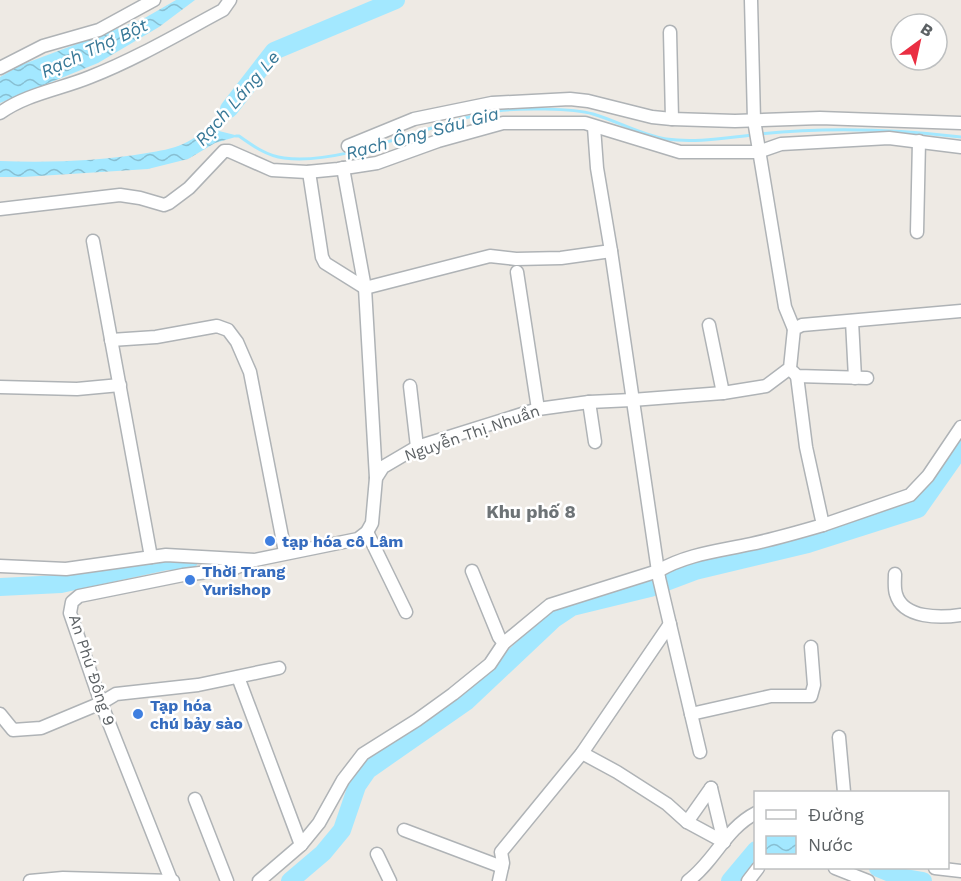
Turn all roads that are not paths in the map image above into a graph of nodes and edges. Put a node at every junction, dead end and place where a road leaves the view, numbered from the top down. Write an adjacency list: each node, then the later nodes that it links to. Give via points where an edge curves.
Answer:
1 (154, 0): 5 (street, via 99,30 42,46)
2 (230, 0): 6 (street, via 223,10 120,64 35,95)
3 (751, 0): 8 (street)
4 (670, 32): 7 (street)
5 (0, 68)
6 (0, 113)
7 (672, 119): 8 (street); 12 (street, via 570,99 492,103 414,119)
8 (754, 122): 9 (street, via 820,118); 14 (street)
9 (961, 123)
10 (594, 127): 14 (street, via 680,152); 15 (street, via 585,123 503,123 377,164); 20 (street)
11 (919, 141): 13 (street); 14 (street, via 838,140); 18 (street)
12 (348, 146)
13 (961, 147)
14 (758, 149): 26 (street, via 785,307)
15 (343, 168): 16 (street); 22 (street)
16 (309, 172): 17 (street, via 272,170 229,151 167,204 120,195); 22 (street, via 322,257 325,263)
17 (0, 210)
18 (917, 232)
19 (93, 241): 27 (street)
20 (611, 251): 22 (street, via 561,258 490,256); 33 (street)
21 (517, 272): 35 (street)
22 (365, 288): 39 (street)
23 (961, 312): 24 (street)
24 (852, 321): 26 (street); 28 (street, via 861,378)
25 (709, 326): 32 (street)
26 (794, 329): 28 (street)
27 (111, 340): 29 (street); 42 (street, via 217,326 228,330 250,372)
28 (793, 372): 32 (street, Nguyễn Thị Nhuần, via 766,386); 40 (street)
29 (120, 385): 31 (street, via 77,389); 43 (street)
30 (410, 386): 38 (street)
31 (0, 387)
32 (723, 393): 33 (street, Nguyễn Thị Nhuần)
33 (632, 400): 34 (street, Nguyễn Thị Nhuần); 47 (street)
34 (589, 402): 35 (street, Nguyễn Thị Nhuần); 37 (street)
35 (538, 409): 38 (street, Nguyễn Thị Nhuần)
36 (961, 427): 40 (street, via 910,495)
37 (595, 442)
38 (417, 447): 39 (street, Nguyễn Thị Nhuần, via 383,467)
39 (376, 478): 41 (street, via 372,523)
40 (823, 525): 47 (street, via 705,552 672,562)
41 (367, 532): 42 (street, via 358,539); 49 (street)
42 (285, 552): 44 (street)
43 (151, 557): 44 (street); 45 (street, via 66,569)
44 (255, 560): 56 (street, An Phú Đông 9, via 233,569 79,596 72,602 70,613)
45 (0, 566)
46 (472, 571): 52 (street)
47 (658, 574): 51 (street); 52 (street, via 550,605)
48 (895, 574): 50 (street, via 896,595 909,609 942,618)
49 (406, 612)
50 (961, 615)
51 (670, 624): 58 (street); 61 (street)
52 (504, 643): 68 (street, via 490,664 453,694 363,754 343,780 320,823)
53 (811, 646): 58 (street, via 811,696 771,696)
54 (279, 668): 55 (street)
55 (238, 677): 56 (street, via 116,694); 68 (street)
56 (101, 703): 57 (street, via 41,728 14,730); 73 (street, An Phú Đông 9)
57 (0, 714)
58 (692, 714): 60 (street)
59 (839, 737): 62 (street)
60 (700, 752)
61 (582, 753): 65 (street, via 666,804); 70 (street, via 501,852)
62 (844, 791)
63 (195, 799): 74 (street)
64 (754, 814): 67 (street, via 739,822)
65 (687, 822): 67 (street); 67 (street, via 711,788)
66 (404, 830): 70 (street)
67 (724, 842): 78 (street)
68 (301, 845): 75 (street)
69 (377, 854): 76 (street)
70 (502, 867): 77 (street)
71 (840, 869): 79 (street)
72 (30, 881): 73 (street)
73 (172, 881)
74 (227, 881)
75 (259, 881)
76 (390, 881)
77 (499, 881)
78 (688, 881)
79 (868, 881)

